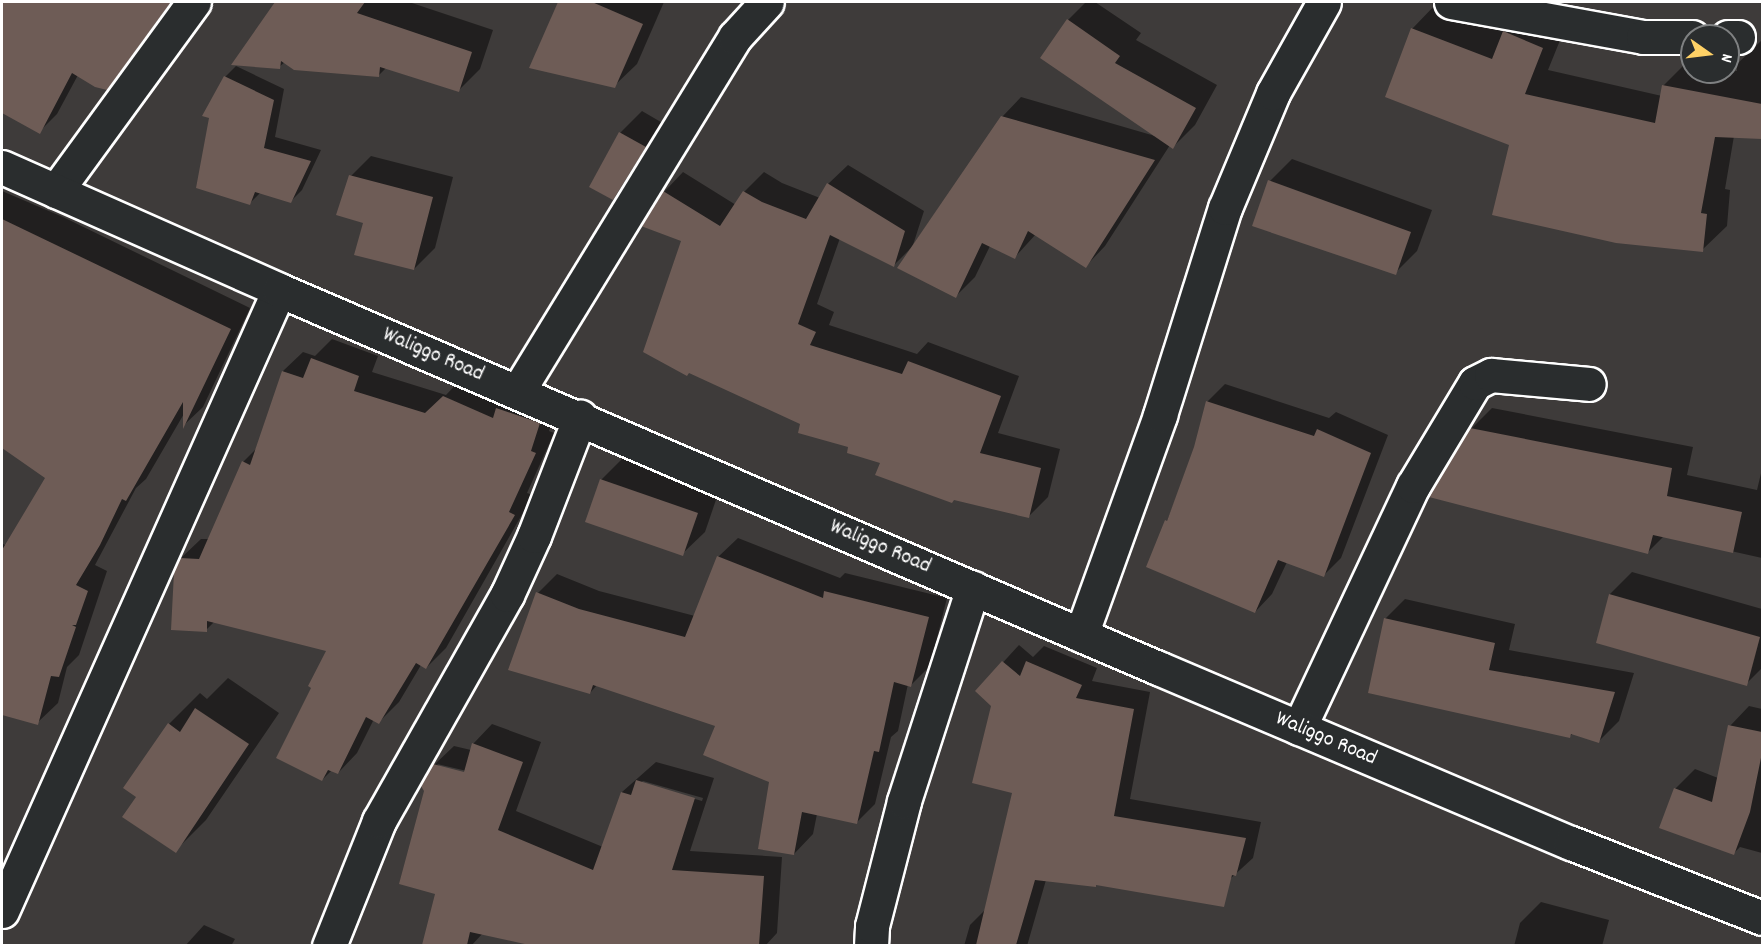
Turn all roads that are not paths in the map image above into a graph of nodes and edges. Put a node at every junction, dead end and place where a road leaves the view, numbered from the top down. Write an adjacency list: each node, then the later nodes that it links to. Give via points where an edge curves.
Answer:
1 (194, 2): 7 (street)
2 (767, 2): 10 (street, via 735,37)
3 (1324, 2): 13 (street, via 1274,93 1226,207 1160,415)
4 (1451, 2): 5 (street, via 1643,37)
5 (1680, 37)
6 (2, 167): 7 (street, Waliggo Road)
7 (56, 191): 8 (street, Waliggo Road)
8 (279, 290): 10 (street, Waliggo Road); 15 (street)
9 (1589, 384): 14 (street, via 1491,375 1474,383 1413,486)
10 (518, 391): 11 (street, Waliggo Road)
11 (580, 417): 12 (street, Waliggo Road); 17 (street, via 507,595 379,822)
12 (973, 588): 13 (street, Waliggo Road); 18 (street, via 904,801 872,926)
13 (1082, 635): 14 (street, Waliggo Road)
14 (1299, 728): 16 (street, Waliggo Road, via 1571,843)
15 (2, 911)
16 (1762, 918)
17 (329, 945)
18 (871, 945)

